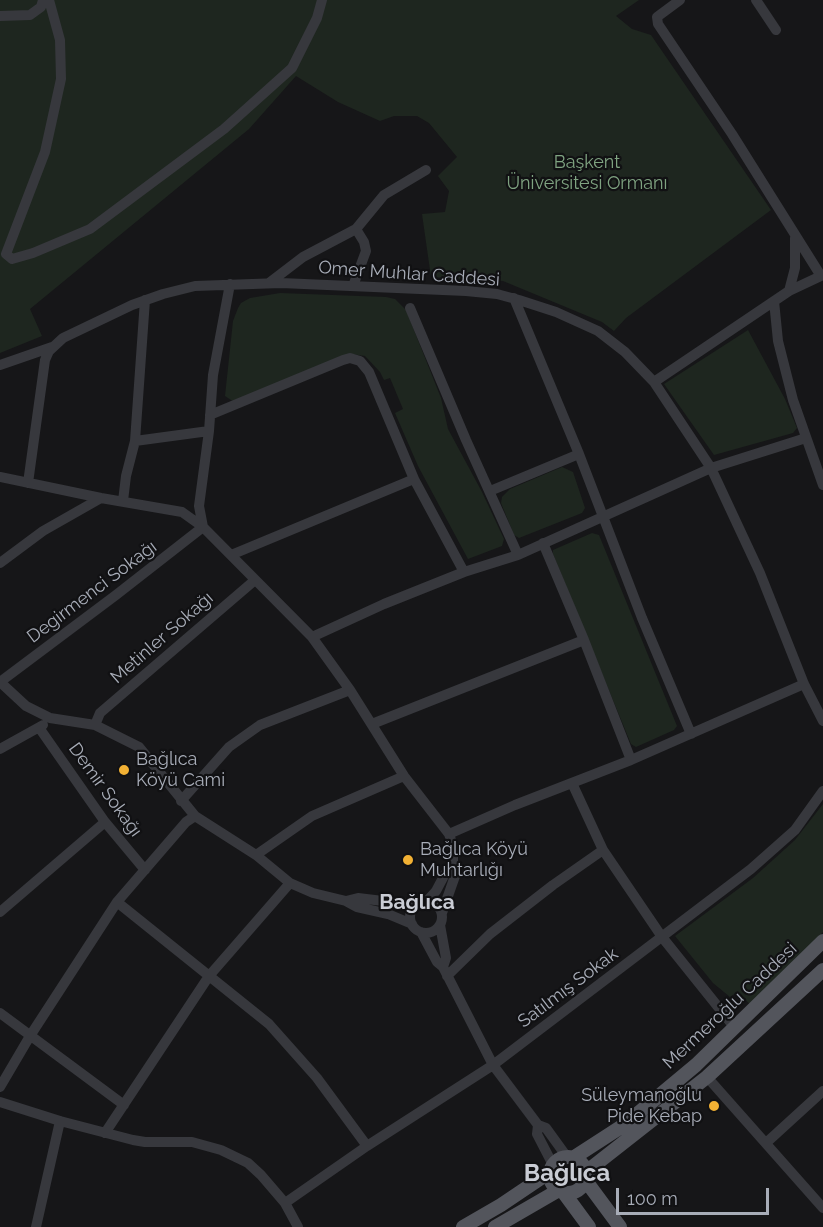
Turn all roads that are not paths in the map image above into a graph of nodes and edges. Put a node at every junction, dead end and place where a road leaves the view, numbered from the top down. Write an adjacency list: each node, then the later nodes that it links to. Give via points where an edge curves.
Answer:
1 (44, 0): 6 (street, via 30,15)
2 (49, 0): 3 (street, via 60,40 61,79 45,152 6,254 12,259 90,229 224,129 292,68)
3 (322, 0)
4 (680, 0): 10 (street, via 657,16 658,24)
5 (756, 0): 7 (street)
6 (0, 16)
7 (776, 30)
8 (426, 170): 9 (street, via 384,195)
9 (357, 229): 12 (street, via 303,257); 14 (street, via 366,251)
10 (795, 234): 11 (street); 15 (street, via 795,268)
11 (822, 275): 15 (street)
12 (269, 283): 13 (street, Omer Muhlar Caddesi); 14 (street, Omer Muhlar Caddesi)
13 (230, 284): 17 (street, Omer Muhlar Caddesi, via 178,289); 23 (street, via 213,375)
14 (353, 286): 16 (street, Omer Muhlar Caddesi, via 466,291)
15 (789, 291): 18 (street)
16 (514, 298): 22 (street, Omer Muhlar Caddesi, via 598,331); 27 (street)
17 (146, 300): 20 (street, Omer Muhlar Caddesi, via 72,333); 26 (street)
18 (774, 301): 22 (street); 25 (street, via 778,341)
19 (410, 308): 33 (street)
20 (52, 348): 21 (street, Omer Muhlar Caddesi); 31 (street, via 45,360)
21 (0, 365)
22 (654, 382): 28 (street, Omer Muhlar Caddesi)
23 (210, 416): 24 (street); 30 (street, via 331,364 355,359 369,372)
24 (209, 431): 26 (street); 37 (street, via 199,506)
25 (806, 438): 28 (street); 32 (street)
26 (135, 441): 35 (street)
27 (579, 454): 33 (street); 36 (street)
28 (711, 468): 36 (street); 47 (street, Omer Muhlar Caddesi, via 760,573)
29 (0, 477): 31 (street)
30 (414, 479): 39 (street); 42 (street)
31 (28, 483): 34 (street)
32 (823, 485)
33 (490, 491): 40 (street)
34 (101, 498): 35 (street); 41 (street, via 43,531)
35 (123, 501): 37 (street, via 182,512)
36 (602, 518): 38 (street); 54 (street)
37 (203, 527): 39 (street); 46 (street, Degirmenci Sokağı)
38 (543, 543): 40 (street); 45 (street)
39 (231, 555): 43 (street)
40 (518, 555): 42 (street)
41 (0, 563)
42 (464, 572): 44 (street)
43 (255, 580): 44 (street); 52 (street, Metinler Sokağı, via 100,713)
44 (312, 637): 48 (street)
45 (584, 640): 51 (street); 56 (street)
46 (0, 682): 49 (street, via 26,706)
47 (804, 684): 50 (street, Omer Muhlar Caddesi); 54 (street)
48 (350, 690): 51 (street); 60 (street, via 260,725 229,747)
49 (50, 718): 52 (street); 53 (street)
50 (823, 722)
51 (372, 724): 57 (street)
52 (95, 725): 60 (street, via 139,747)
53 (40, 729): 55 (street); 62 (street, Demir Sokağı)
54 (691, 734): 56 (street)
55 (0, 750)
56 (631, 760): 58 (street)
57 (404, 776): 63 (street); 65 (street, via 312,816)
58 (572, 783): 63 (street); 64 (street)
59 (823, 791): 78 (street, Satılmış Sokak, via 787,839)
60 (181, 801): 61 (street)
61 (195, 816): 65 (street); 67 (street)
62 (105, 822): 67 (street, Demir Sokağı); 73 (street)
63 (450, 834): 66 (street)
64 (603, 850): 78 (street); 81 (street)
65 (256, 855): 68 (street)
66 (453, 866): 70 (street); 74 (street, via 453,886)
67 (145, 870): 71 (street)
68 (290, 883): 69 (street); 82 (street)
69 (346, 901): 72 (street, via 358,898); 75 (street)
70 (427, 901): 72 (street); 74 (street, via 435,903)
71 (117, 902): 82 (street); 85 (street)
72 (416, 905): 75 (street, via 410,916)
73 (0, 912)
74 (442, 913): 76 (street)
75 (412, 924): 77 (street)
76 (440, 925): 77 (street, via 434,931); 81 (street)
77 (421, 932): 81 (street)
78 (662, 938): 84 (street); 86 (street, Satılmış Sokak)
79 (823, 941): 84 (main road, Mermeroğlu Caddesi)
80 (823, 970): 87 (main road, Mermeroğlu Caddesi)
81 (445, 972): 86 (street)
82 (209, 976): 91 (street); 96 (street, via 269,1024 317,1078)
83 (0, 1013): 85 (street)
84 (735, 1028): 97 (main road, Mermeroğlu Caddesi, via 624,1125)
85 (30, 1036): 88 (street); 91 (street)
86 (493, 1065): 93 (street); 96 (street, Satılmış Sokak)
87 (707, 1077): 95 (street); 99 (main road, Mermeroğlu Caddesi)
88 (0, 1086)
89 (823, 1091): 95 (street)
90 (0, 1102): 92 (street)
91 (124, 1105): 94 (street)
92 (60, 1121): 94 (street); 103 (street)
93 (538, 1125): 97 (street, via 546,1128); 98 (street, via 537,1134)
94 (105, 1133): 101 (street, via 145,1142 192,1142 221,1150 248,1163)
95 (766, 1143): 102 (street)
96 (368, 1146): 101 (street, Satılmış Sokak)
97 (570, 1157): 98 (main road, via 557,1161); 99 (main road, via 583,1165)
98 (551, 1169): 100 (main road, via 552,1184); 105 (main road)
99 (586, 1176): 100 (main road, via 576,1191); 108 (main road)
100 (561, 1192): 106 (main road); 107 (main road)
101 (285, 1203): 104 (street)
102 (823, 1208)
103 (36, 1227)
104 (298, 1227)
105 (463, 1227)
106 (495, 1227)
107 (589, 1227)
108 (620, 1227)

